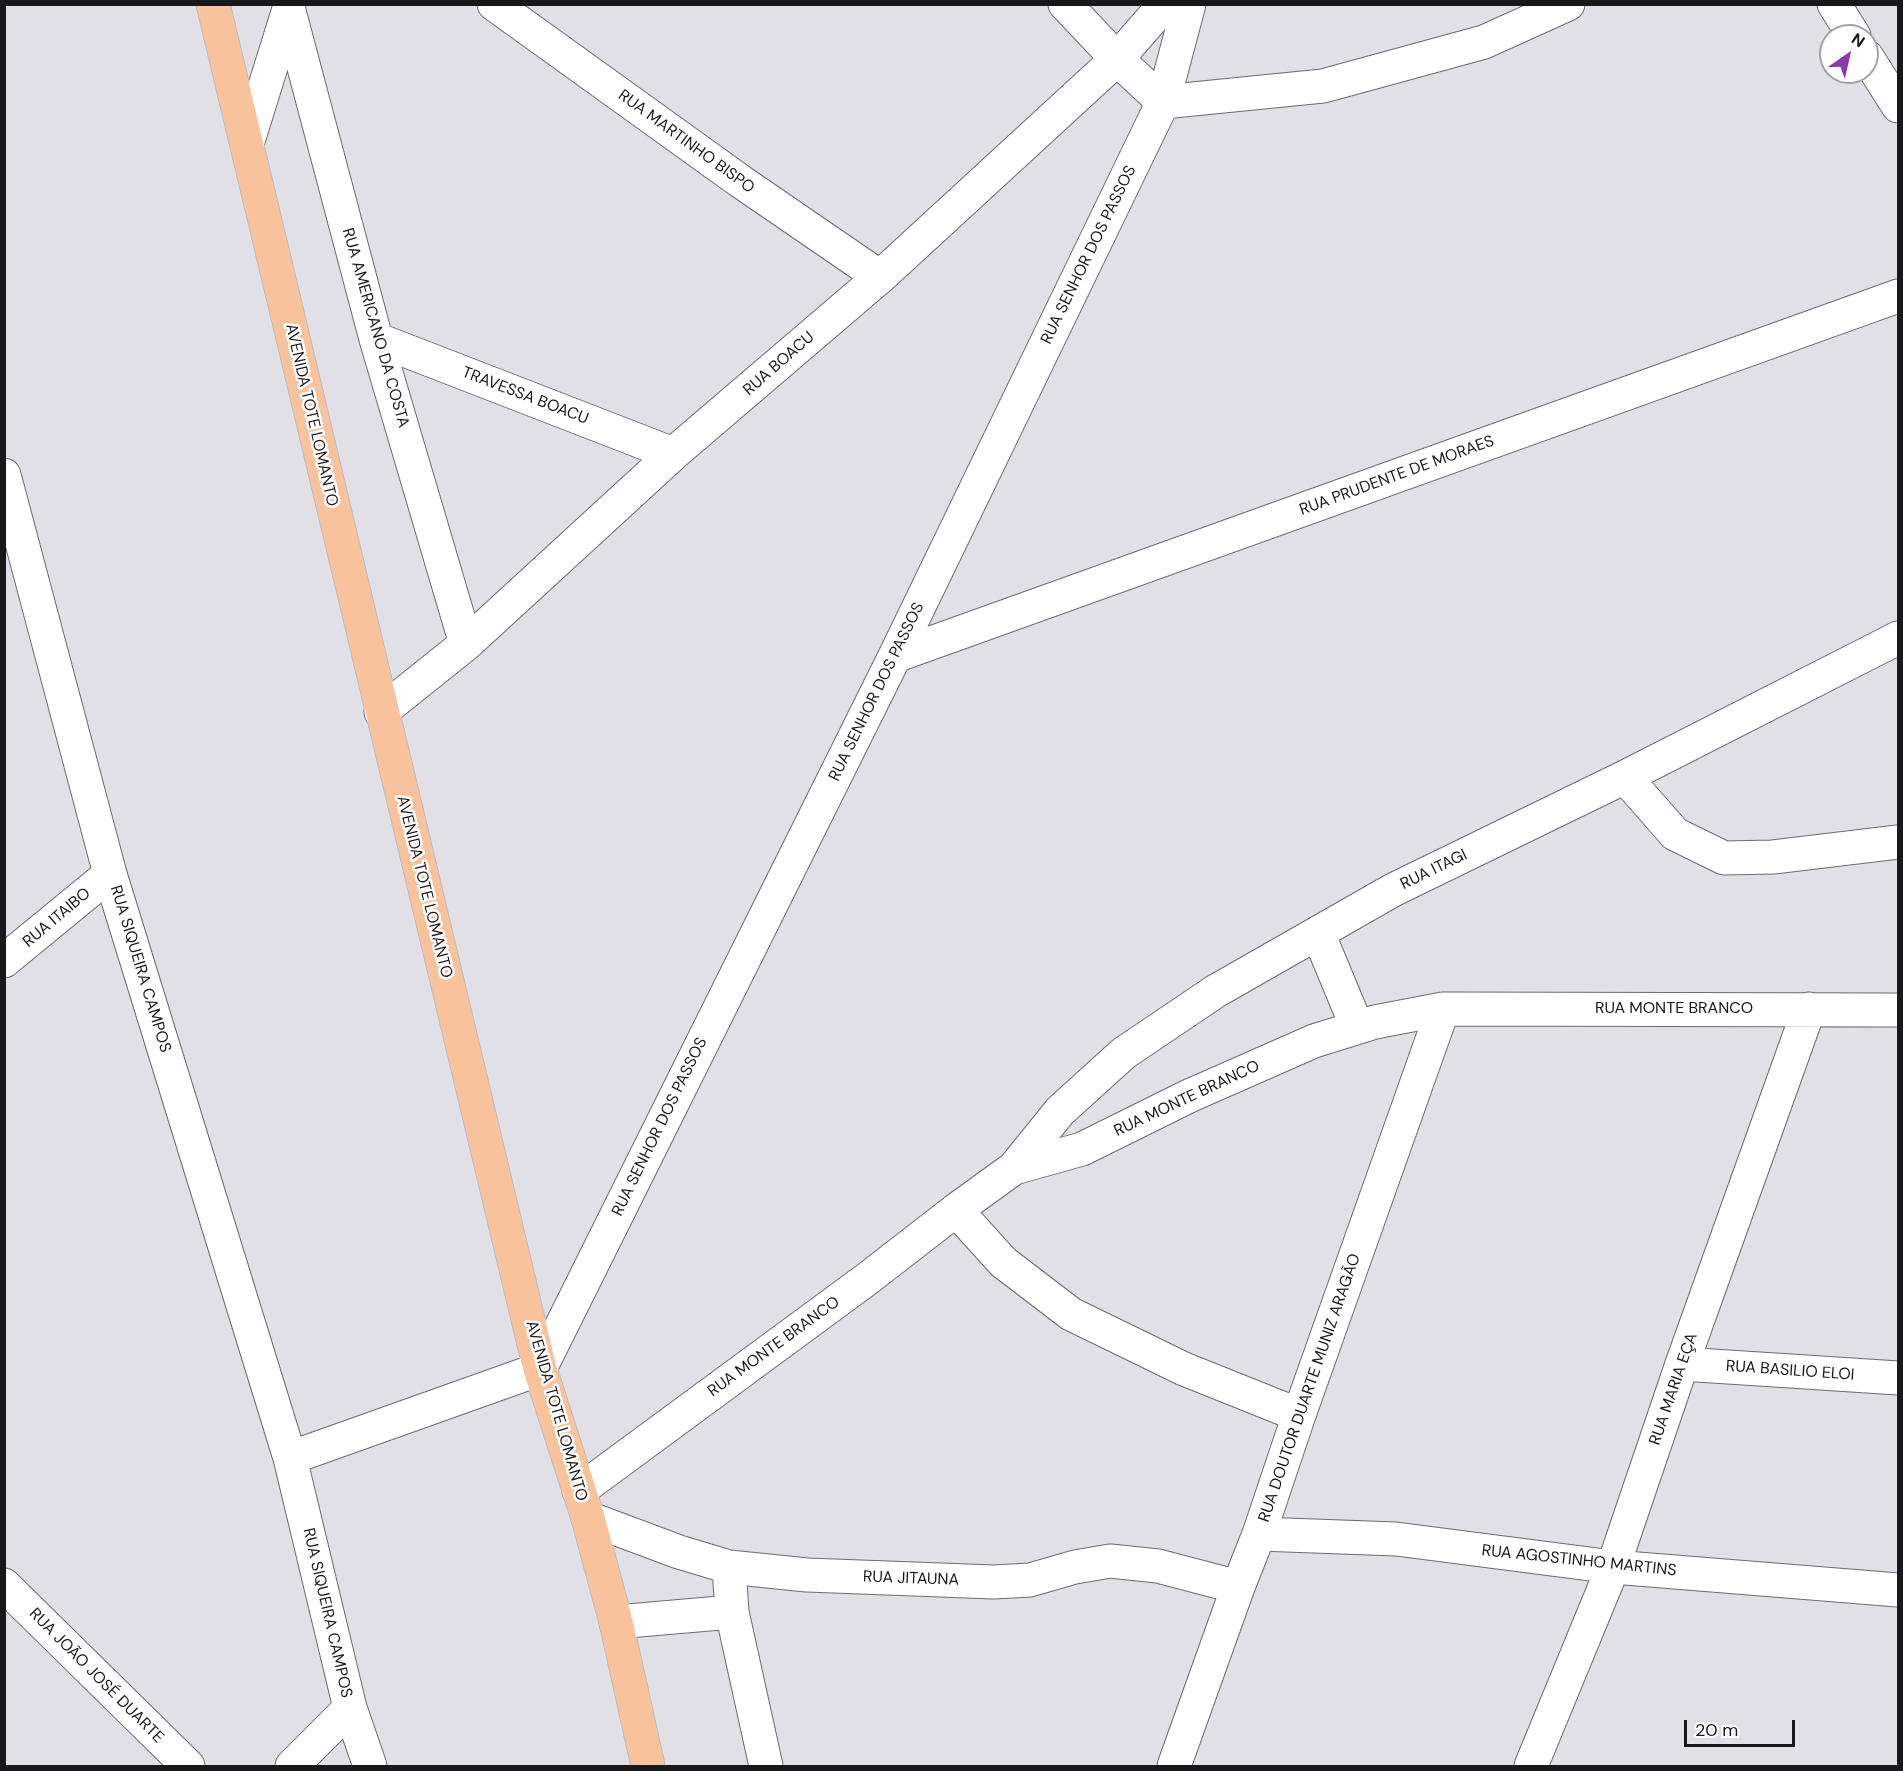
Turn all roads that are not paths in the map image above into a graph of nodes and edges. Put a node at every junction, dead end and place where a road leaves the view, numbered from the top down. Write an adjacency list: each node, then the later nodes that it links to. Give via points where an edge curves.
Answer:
1 (213, 4): 14 (main road, AVENIDA TOTE LOMANTO)
2 (494, 4): 15 (street, RUA MARTINHO BISPO)
3 (1065, 4): 10 (street)
4 (1165, 4): 10 (street, RUA BOACU)
5 (1189, 4): 12 (street, RUA SENHOR DOS PASSOS)
6 (1568, 4): 12 (street, via 1484,42 1323,86)
7 (1834, 4): 9 (street)
8 (290, 8): 14 (street); 17 (street, RUA AMERICANO DA COSTA)
9 (1846, 24)
10 (1117, 59): 12 (street); 15 (street, RUA BOACU)
11 (1879, 75): 13 (street)
12 (1163, 102): 22 (street, RUA SENHOR DOS PASSOS)
13 (1899, 106)
14 (247, 144): 23 (main road, AVENIDA TOTE LOMANTO)
15 (880, 277): 18 (street, RUA BOACU)
16 (1899, 296): 22 (street, RUA PRUDENTE DE MORAES)
17 (376, 339): 18 (street, TRAVESSA BOACU); 21 (street, RUA AMERICANO DA COSTA)
18 (673, 454): 21 (street, RUA BOACU)
19 (4, 475): 26 (street, RUA SIQUEIRA CAMPOS)
20 (1899, 638): 24 (street, RUA ITAGI)
21 (466, 644): 23 (street, RUA BOACU)
22 (895, 656): 36 (street, RUA SENHOR DOS PASSOS)
23 (381, 712): 36 (main road, AVENIDA TOTE LOMANTO)
24 (1625, 777): 25 (street, via 1675,834 1724,858 1773,857); 27 (street, RUA ITAGI, via 1393,890)
25 (1899, 842)
26 (110, 874): 28 (street, RUA ITAIBO); 39 (street, RUA SIQUEIRA CAMPOS)
27 (1318, 933): 32 (street); 33 (street, RUA ITAGI, via 1215,991 1124,1053 1060,1112)
28 (4, 961)
29 (1443, 1009): 30 (street, RUA MONTE BRANCO); 32 (street, RUA MONTE BRANCO); 38 (street, RUA DOUTOR DUARTE MUNIZ ARAGÃO)
30 (1809, 1009): 31 (street, RUA MONTE BRANCO); 35 (street, RUA MARIA EÇA)
31 (1899, 1010)
32 (1357, 1028): 33 (street, RUA MONTE BRANCO, via 1314,1041 1082,1149)
33 (1014, 1168): 34 (street, RUA MONTE BRANCO)
34 (956, 1210): 38 (street, via 1003,1262 1071,1314 1184,1369); 40 (street, RUA MONTE BRANCO)
35 (1682, 1364): 37 (street, RUA BASILIO ELOI); 43 (street, RUA MARIA EÇA)
36 (540, 1369): 39 (street); 40 (main road, AVENIDA TOTE LOMANTO)
37 (1899, 1378)
38 (1299, 1415): 41 (street, RUA DOUTOR DUARTE MUNIZ ARAGÃO)
39 (290, 1458): 49 (street, RUA SIQUEIRA CAMPOS)
40 (584, 1505): 42 (street, RUA JITAUNA, via 679,1552); 48 (main road, AVENIDA TOTE LOMANTO)
41 (1260, 1534): 43 (street, RUA AGOSTINHO MARTINS, via 1396,1539); 45 (street, RUA DOUTOR DUARTE MUNIZ ARAGÃO)
42 (729, 1567): 45 (street, RUA JITAUNA, via 807,1575 994,1582 1030,1580 1110,1562 1158,1566); 47 (street)
43 (1612, 1567): 46 (street, RUA AGOSTINHO MARTINS); 56 (street, RUA MARIA EÇA)
44 (4, 1585): 50 (street, RUA JOÃO JOSÉ DUARTE)
45 (1238, 1587): 55 (street, RUA DOUTOR DUARTE MUNIZ ARAGÃO)
46 (1899, 1590)
47 (732, 1612): 48 (street); 54 (street)
48 (616, 1623): 53 (main road, AVENIDA TOTE LOMANTO)
49 (350, 1708): 51 (street); 52 (street, RUA SIQUEIRA CAMPOS)
50 (188, 1767)
51 (292, 1767)
52 (370, 1767)
53 (648, 1767)
54 (766, 1767)
55 (1174, 1767)
56 (1531, 1767)

